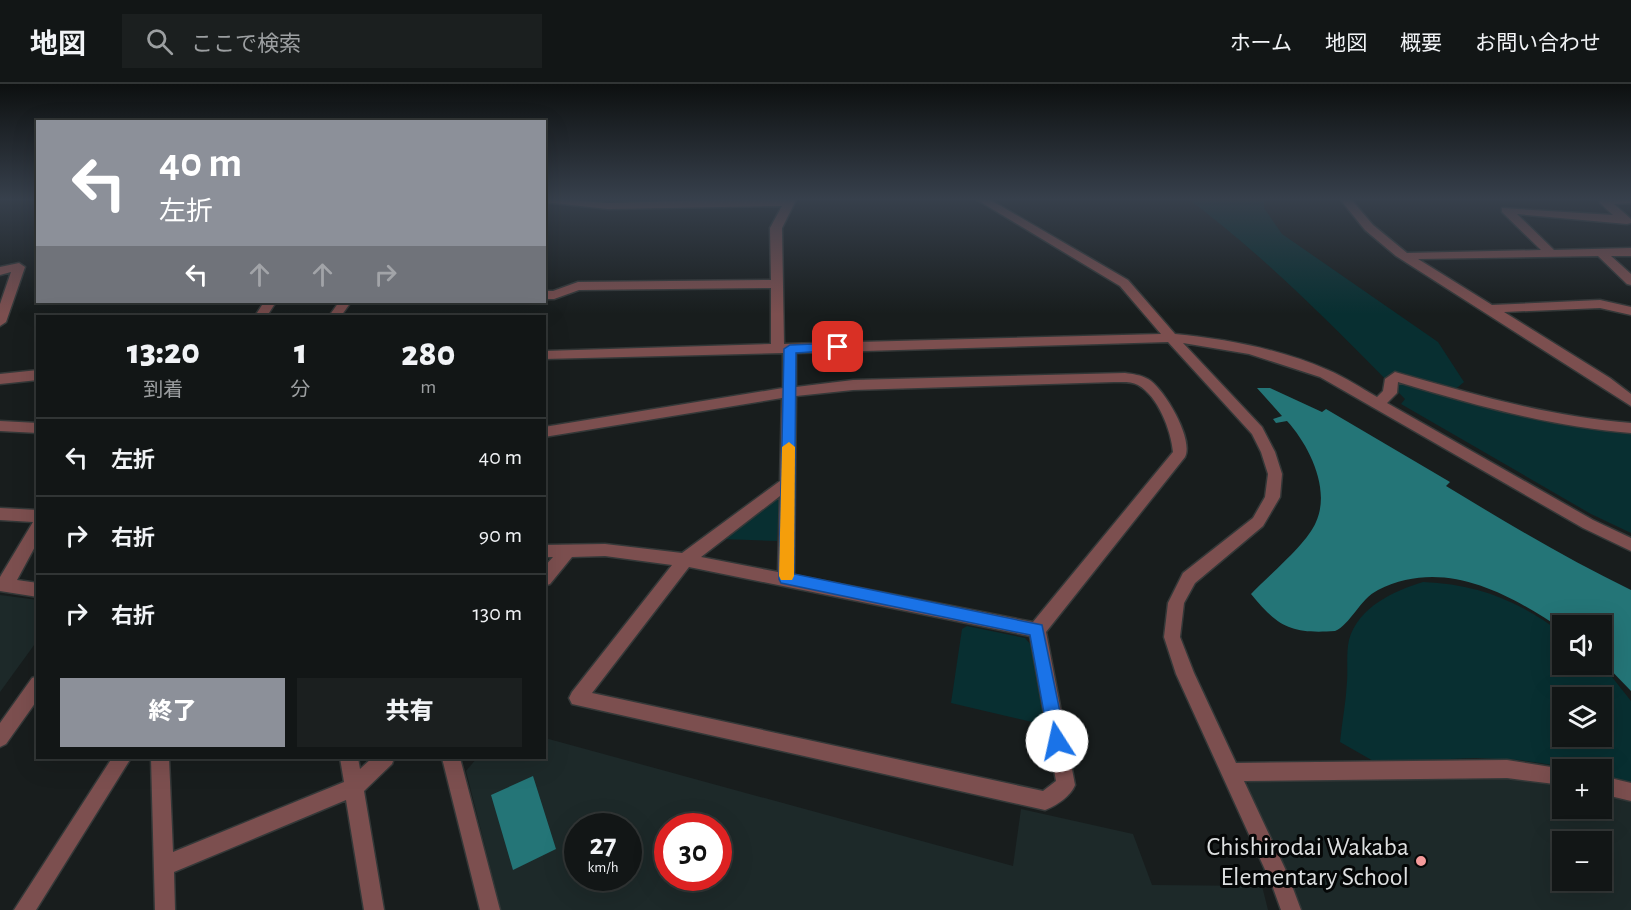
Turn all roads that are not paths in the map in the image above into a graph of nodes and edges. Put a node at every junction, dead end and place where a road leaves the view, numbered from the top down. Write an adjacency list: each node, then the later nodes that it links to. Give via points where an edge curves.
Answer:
1 (776, 237): 11 (street)
2 (1045, 237): 16 (street, via 1125,283)
3 (1379, 237): 8 (street)
4 (1534, 237): 7 (street)
5 (1631, 252): 6 (street)
6 (1601, 253): 7 (street); 10 (street)
7 (1552, 254): 8 (street)
8 (1408, 256): 13 (street)
9 (0, 271): 15 (street, via 19,267)
10 (1631, 281)
11 (777, 284): 12 (street, via 578,286); 17 (street)
12 (546, 295)
13 (1490, 309): 14 (street, via 1600,304); 22 (street)
14 (1631, 311)
15 (0, 322)
16 (1171, 339): 17 (street); 23 (street, via 1246,348 1292,361); 48 (street, via 1257,431 1275,474 1272,497 1258,522 1189,578 1176,603 1172,637)
17 (784, 349): 18 (street); 21 (street)
18 (546, 355)
19 (36, 375): 20 (street)
20 (0, 379)
21 (790, 392): 27 (street); 28 (street); 40 (street, via 1032,378 1114,377 1146,384 1158,396 1181,444 1180,453)
22 (1631, 401)
23 (1379, 403): 26 (street, via 1390,393 1390,382 1395,377 1454,395 1592,426); 32 (street)
24 (0, 426): 25 (street)
25 (36, 428)
26 (1631, 428)
27 (546, 432)
28 (788, 488): 35 (street, via 781,487); 37 (street)
29 (0, 514): 30 (street)
30 (36, 516)
31 (36, 529): 38 (street)
32 (1631, 545)
33 (546, 551): 34 (street)
34 (568, 551): 35 (street, via 605,550); 36 (street)
35 (685, 560): 37 (street); 40 (street, via 578,698 1046,801 1065,785)
36 (546, 577)
37 (786, 579): 40 (street)
38 (3, 584): 39 (street)
39 (36, 590)
40 (1037, 630)
41 (35, 690): 42 (street)
42 (0, 738)
43 (121, 759): 54 (street)
44 (160, 759): 53 (street)
45 (349, 759): 50 (street)
46 (384, 759): 50 (street)
47 (451, 759): 57 (street)
48 (1229, 772): 49 (street, via 1507,769); 58 (street, via 1281,882)
49 (1552, 775)
50 (354, 787): 53 (street); 56 (street)
51 (1612, 787): 52 (street)
52 (1631, 792)
53 (163, 866): 55 (street)
54 (24, 910)
55 (165, 910)
56 (374, 910)
57 (490, 910)
58 (1290, 910)

